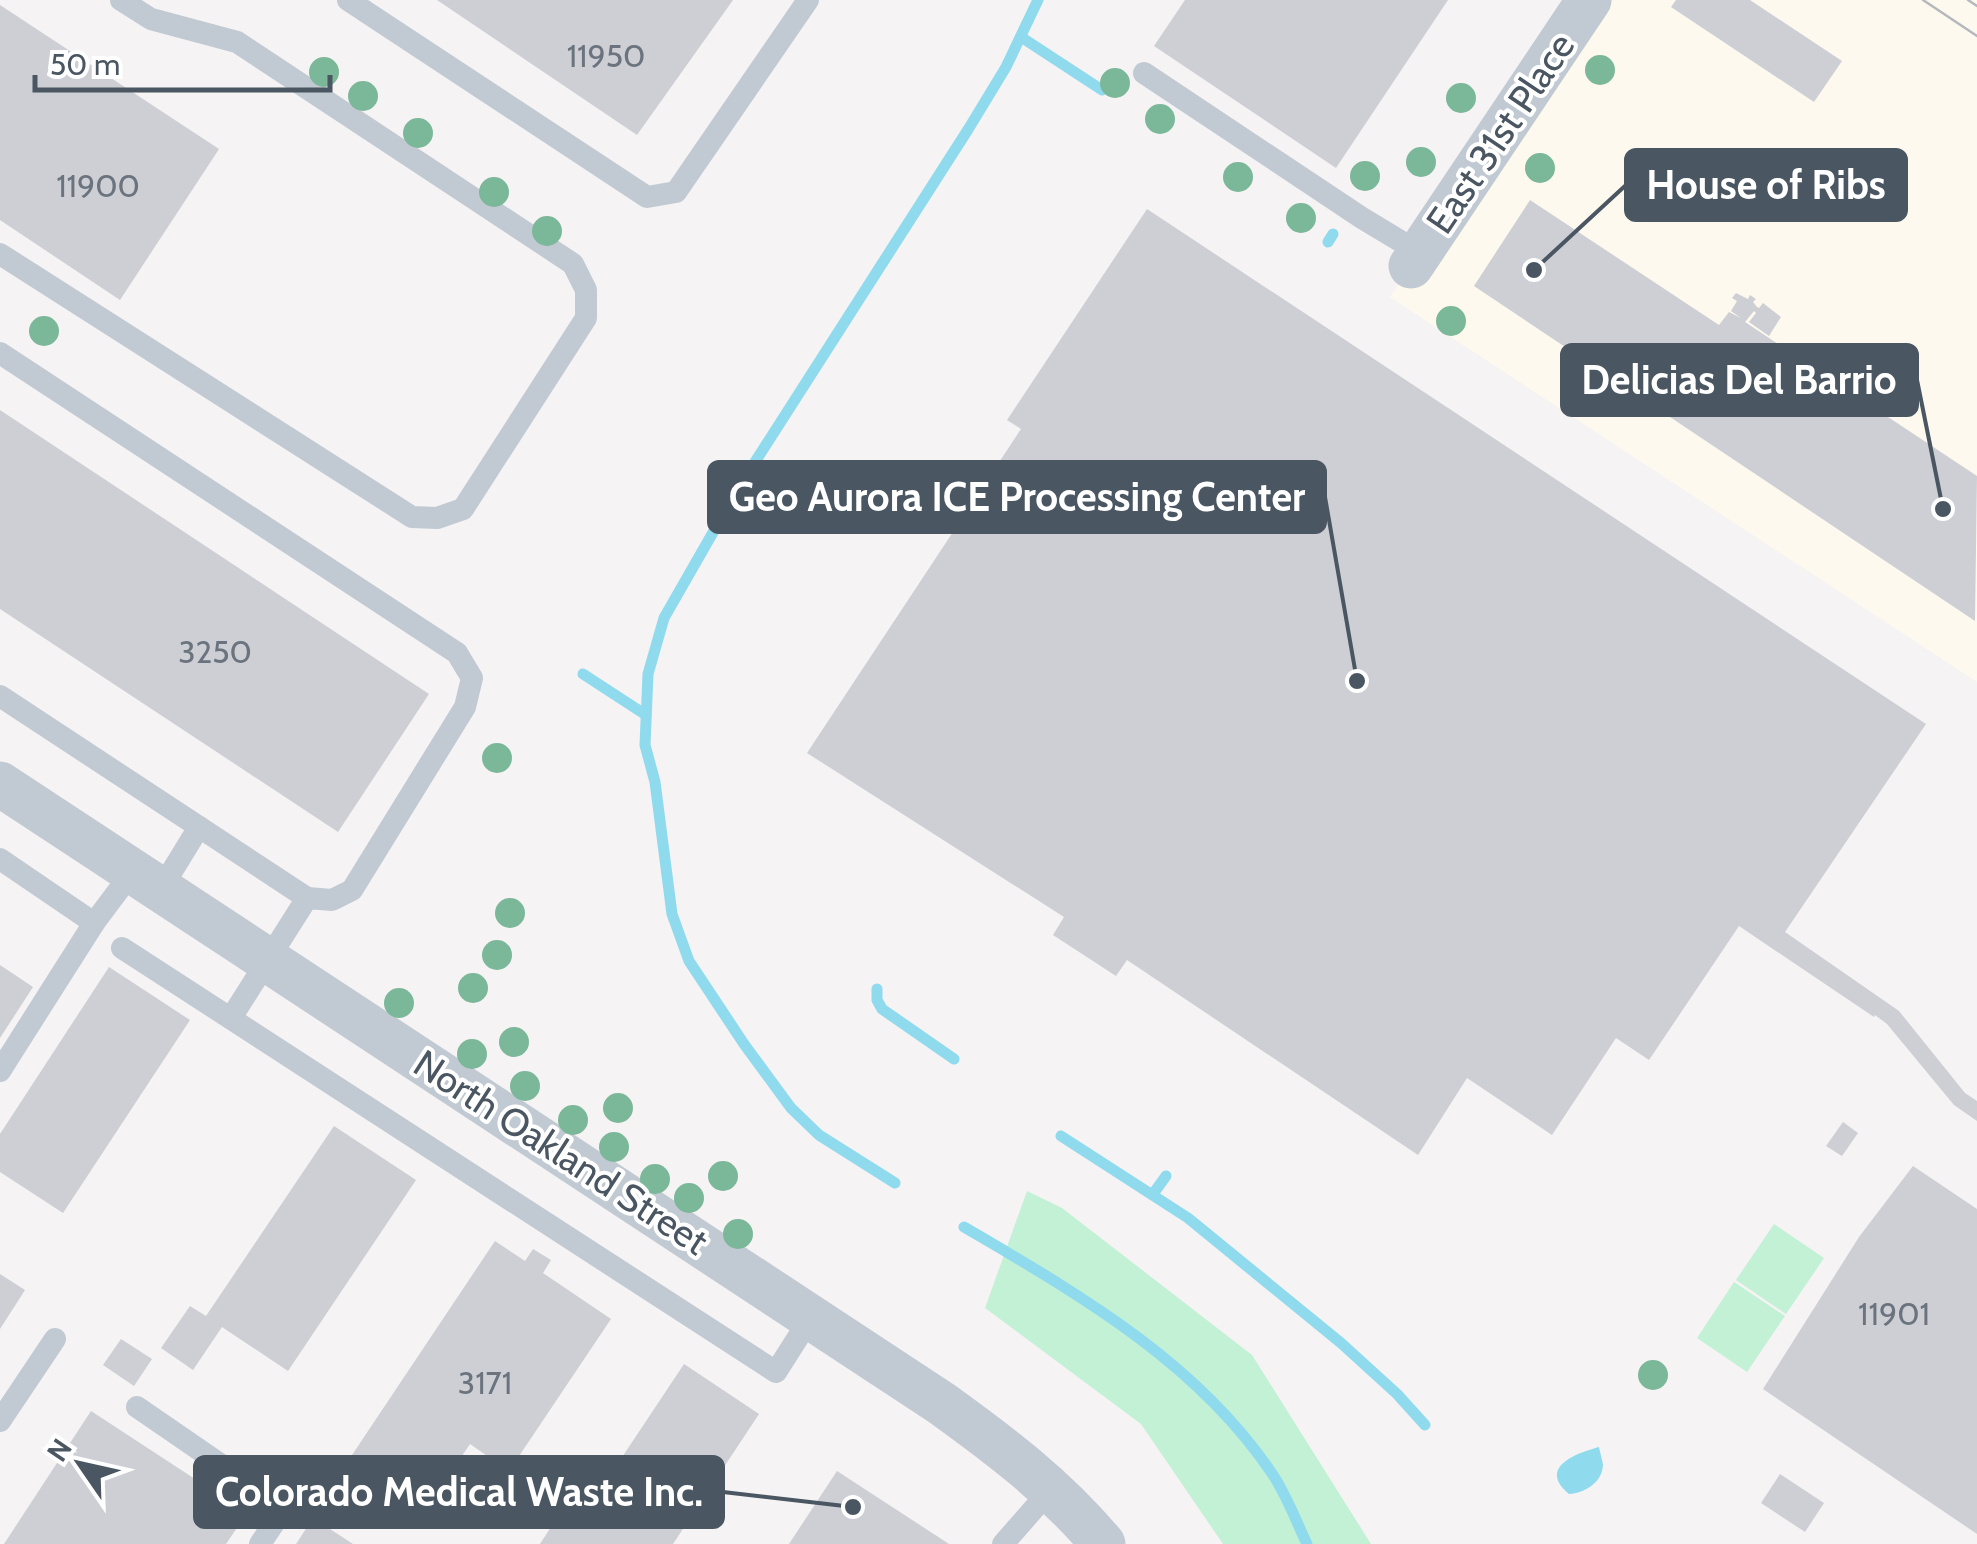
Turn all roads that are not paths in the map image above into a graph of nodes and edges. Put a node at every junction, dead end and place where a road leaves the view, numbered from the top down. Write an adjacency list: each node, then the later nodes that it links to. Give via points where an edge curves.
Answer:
1 (122, 0): 6 (lane, via 152,18 237,42 574,264 586,290 586,318 463,509 412,517)
2 (348, 0): 3 (lane, via 647,197 676,192)
3 (808, 0)
4 (1589, 0): 7 (street, East 31st Place)
5 (1144, 73): 7 (lane)
6 (0, 254)
7 (1415, 260)
8 (0, 353): 14 (lane, via 456,654 472,678 465,707 352,890 332,900)
9 (0, 696): 11 (lane)
10 (0, 784): 13 (street, North Oakland Street)
11 (199, 828): 13 (lane); 14 (lane)
12 (0, 859): 15 (lane)
13 (147, 880): 15 (lane); 17 (street, North Oakland Street)
14 (306, 898): 17 (lane)
15 (94, 922): 19 (lane)
16 (122, 948): 18 (lane)
17 (267, 959): 18 (lane); 20 (street, North Oakland Street)
18 (231, 1018): 20 (lane, via 776,1372)
19 (0, 1071)
20 (811, 1317): 24 (street, North Oakland Street)
21 (55, 1339): 23 (lane)
22 (137, 1407): 25 (lane, via 284,1508)
23 (0, 1422)
24 (1052, 1488): 26 (lane); 27 (street, North Oakland Street)
25 (260, 1544)
26 (1003, 1544)
27 (1104, 1544)

